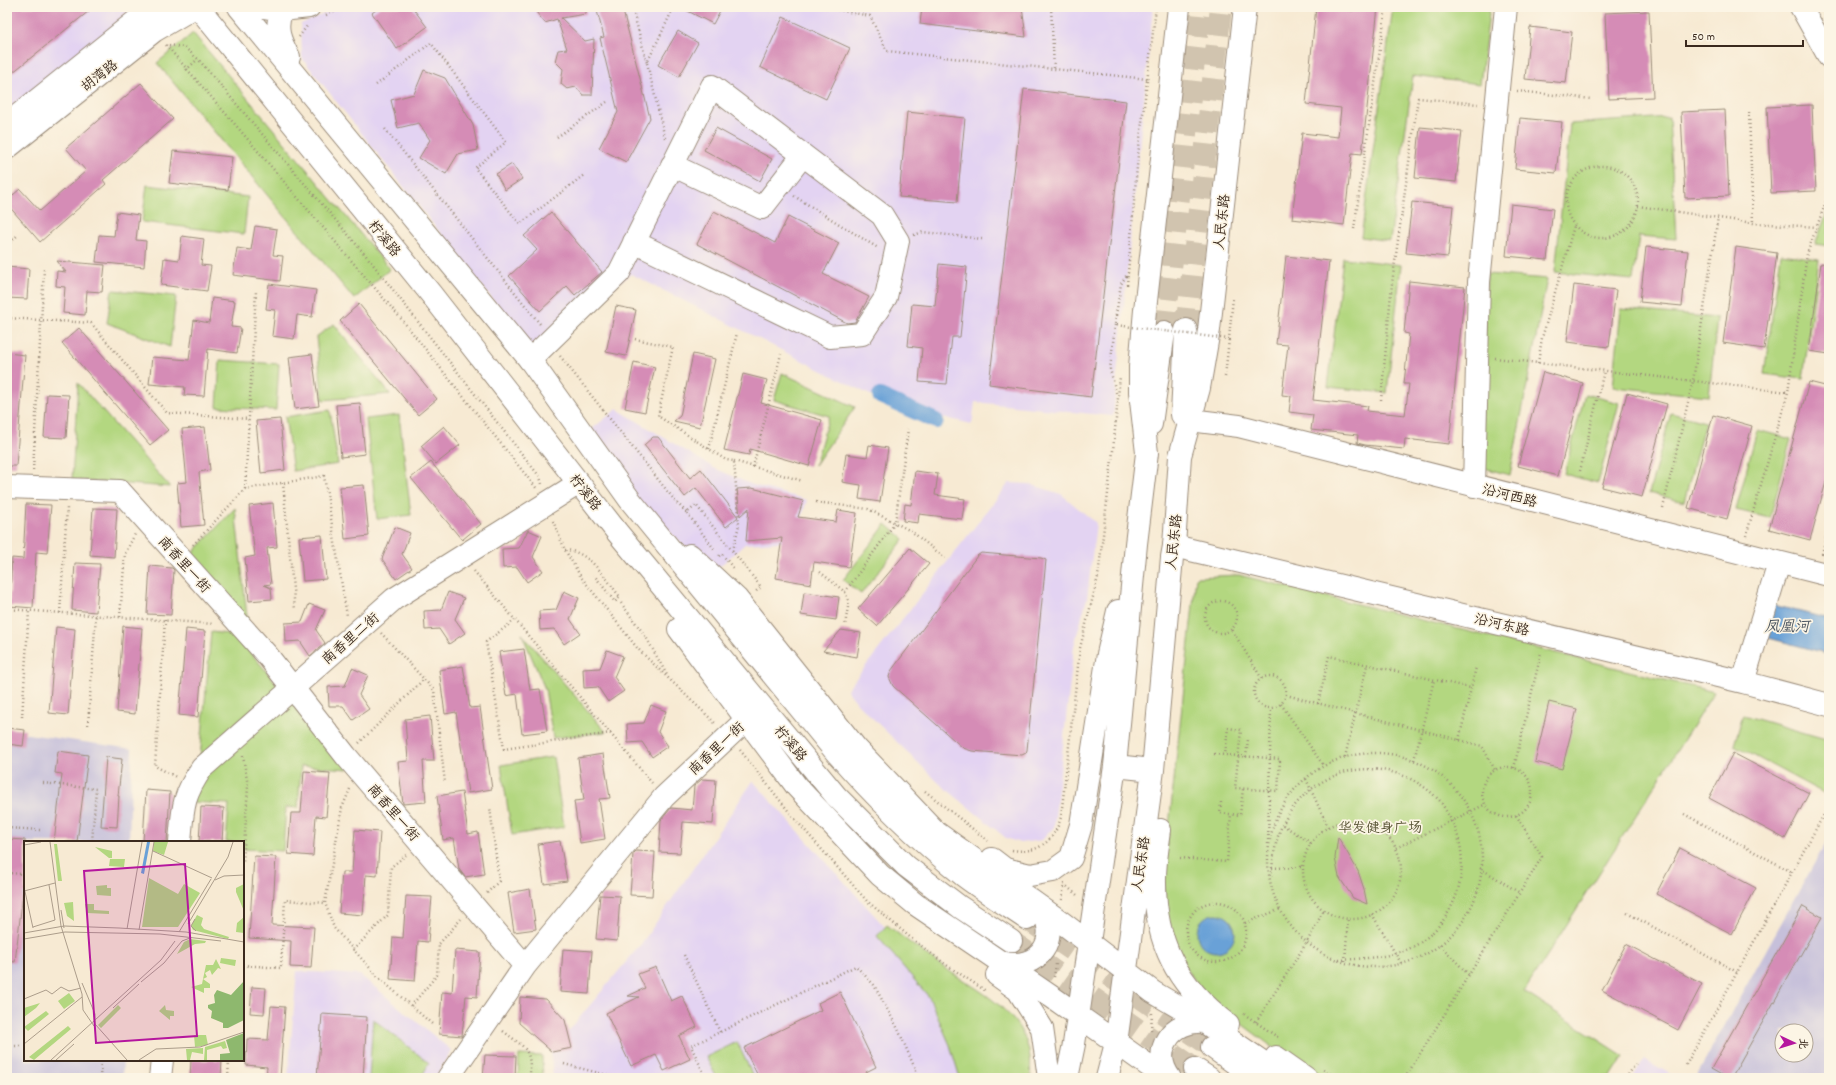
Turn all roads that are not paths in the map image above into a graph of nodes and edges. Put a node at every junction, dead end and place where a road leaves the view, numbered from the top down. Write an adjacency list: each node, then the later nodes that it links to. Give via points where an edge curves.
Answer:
1 (158, 7): 12 (main road, 胡湾路, via 142,16)
2 (196, 7): 14 (main road, 胡湾路, via 154,32); 16 (main road, 柠溪路)
3 (239, 7): 11 (main road, 柠溪路)
4 (309, 7): 9 (main road)
5 (1179, 7): 23 (main road, via 1140,367 1140,392)
6 (1245, 7): 22 (main road, 人民东路, via 1205,361)
7 (1506, 7): 27 (main road, via 1479,282)
8 (1801, 7): 10 (main road)
9 (272, 9): 11 (main road, via 278,17 278,34)
10 (1829, 57)
11 (304, 86): 13 (main road, 柠溪路)
12 (7, 124)
13 (352, 144): 16 (main road); 21 (main road, 柠溪路)
14 (7, 148)
15 (803, 155): 17 (main road, via 762,208); 17 (main road, via 712,86); 18 (main road, via 882,215 896,250 886,297 862,334 830,337)
16 (326, 165): 25 (main road, 柠溪路)
17 (672, 165): 18 (main road)
18 (634, 242): 21 (main road, via 619,273)
19 (1186, 330): 24 (main road)
20 (1164, 332): 23 (main road)
21 (541, 349): 28 (main road, 柠溪路)
22 (1190, 420): 24 (main road, 人民东路); 27 (main road, 沿河西路, via 1239,426)
23 (1147, 453): 30 (main road)
24 (1180, 456): 31 (main road, 人民东路)
25 (579, 483): 29 (main road, 柠溪路); 35 (main road, 南香里二街, via 394,600)
26 (7, 486): 35 (main road, 南香里一街, via 120,491 267,655)
27 (1474, 486): 32 (main road, 沿河西路)
28 (630, 500): 38 (main road, via 737,599); 43 (main road, 柠溪路, via 834,751 868,789 965,876)
29 (617, 532): 37 (main road, via 654,596); 44 (main road, 柠溪路, via 836,796 906,866)
30 (1136, 544): 38 (main road, via 1108,654 1081,825 1071,858 1053,871 1030,875 1005,869); 39 (main road)
31 (1173, 551): 34 (main road, 沿河东路); 40 (main road, 人民东路); 54 (main road, via 1180,622 1155,877 1156,908 1167,953 1186,986 1212,1012)
32 (1779, 562): 33 (main road, 沿河西路); 34 (main road)
33 (1823, 574)
34 (1743, 682): 36 (main road, 沿河东路)
35 (292, 689): 41 (main road, 南香里二街, via 202,768 191,784 183,804); 47 (main road, 南香里一街)
36 (1829, 705)
37 (747, 719): 42 (main road, via 797,787 880,875); 47 (main road, 南香里一街, via 664,796)
38 (856, 748): 43 (main road, via 937,833)
39 (1114, 766): 40 (main road); 45 (main road)
40 (1153, 770): 48 (main road, 人民东路)
41 (180, 841)
42 (915, 904): 46 (main road); 57 (main road, via 952,944 1018,990 1042,1028)
43 (1033, 913): 45 (main road); 46 (main road, via 1046,917 1049,926 1049,937 1043,950 1026,964 1012,965)
44 (1011, 941)
45 (1089, 945): 48 (main road); 49 (main road)
46 (1001, 962): 49 (main road)
47 (525, 966): 56 (main road)
48 (1126, 971): 50 (main road, via 1153,992); 51 (main road, 人民东路)
49 (1078, 1015): 51 (main road); 58 (main road)
50 (1204, 1022): 61 (main road, via 1182,1024 1168,1037 1163,1051 1163,1066); 63 (main road)
51 (1116, 1043): 59 (main road, 人民东路); 60 (main road)
52 (1212, 1047): 62 (main road)
53 (162, 1061): 55 (main road)
54 (1312, 1072)
55 (160, 1078)
56 (448, 1078)
57 (1049, 1078)
58 (1067, 1078)
59 (1107, 1078)
60 (1166, 1078)
61 (1170, 1078)
62 (1256, 1078)
63 (1286, 1078)

